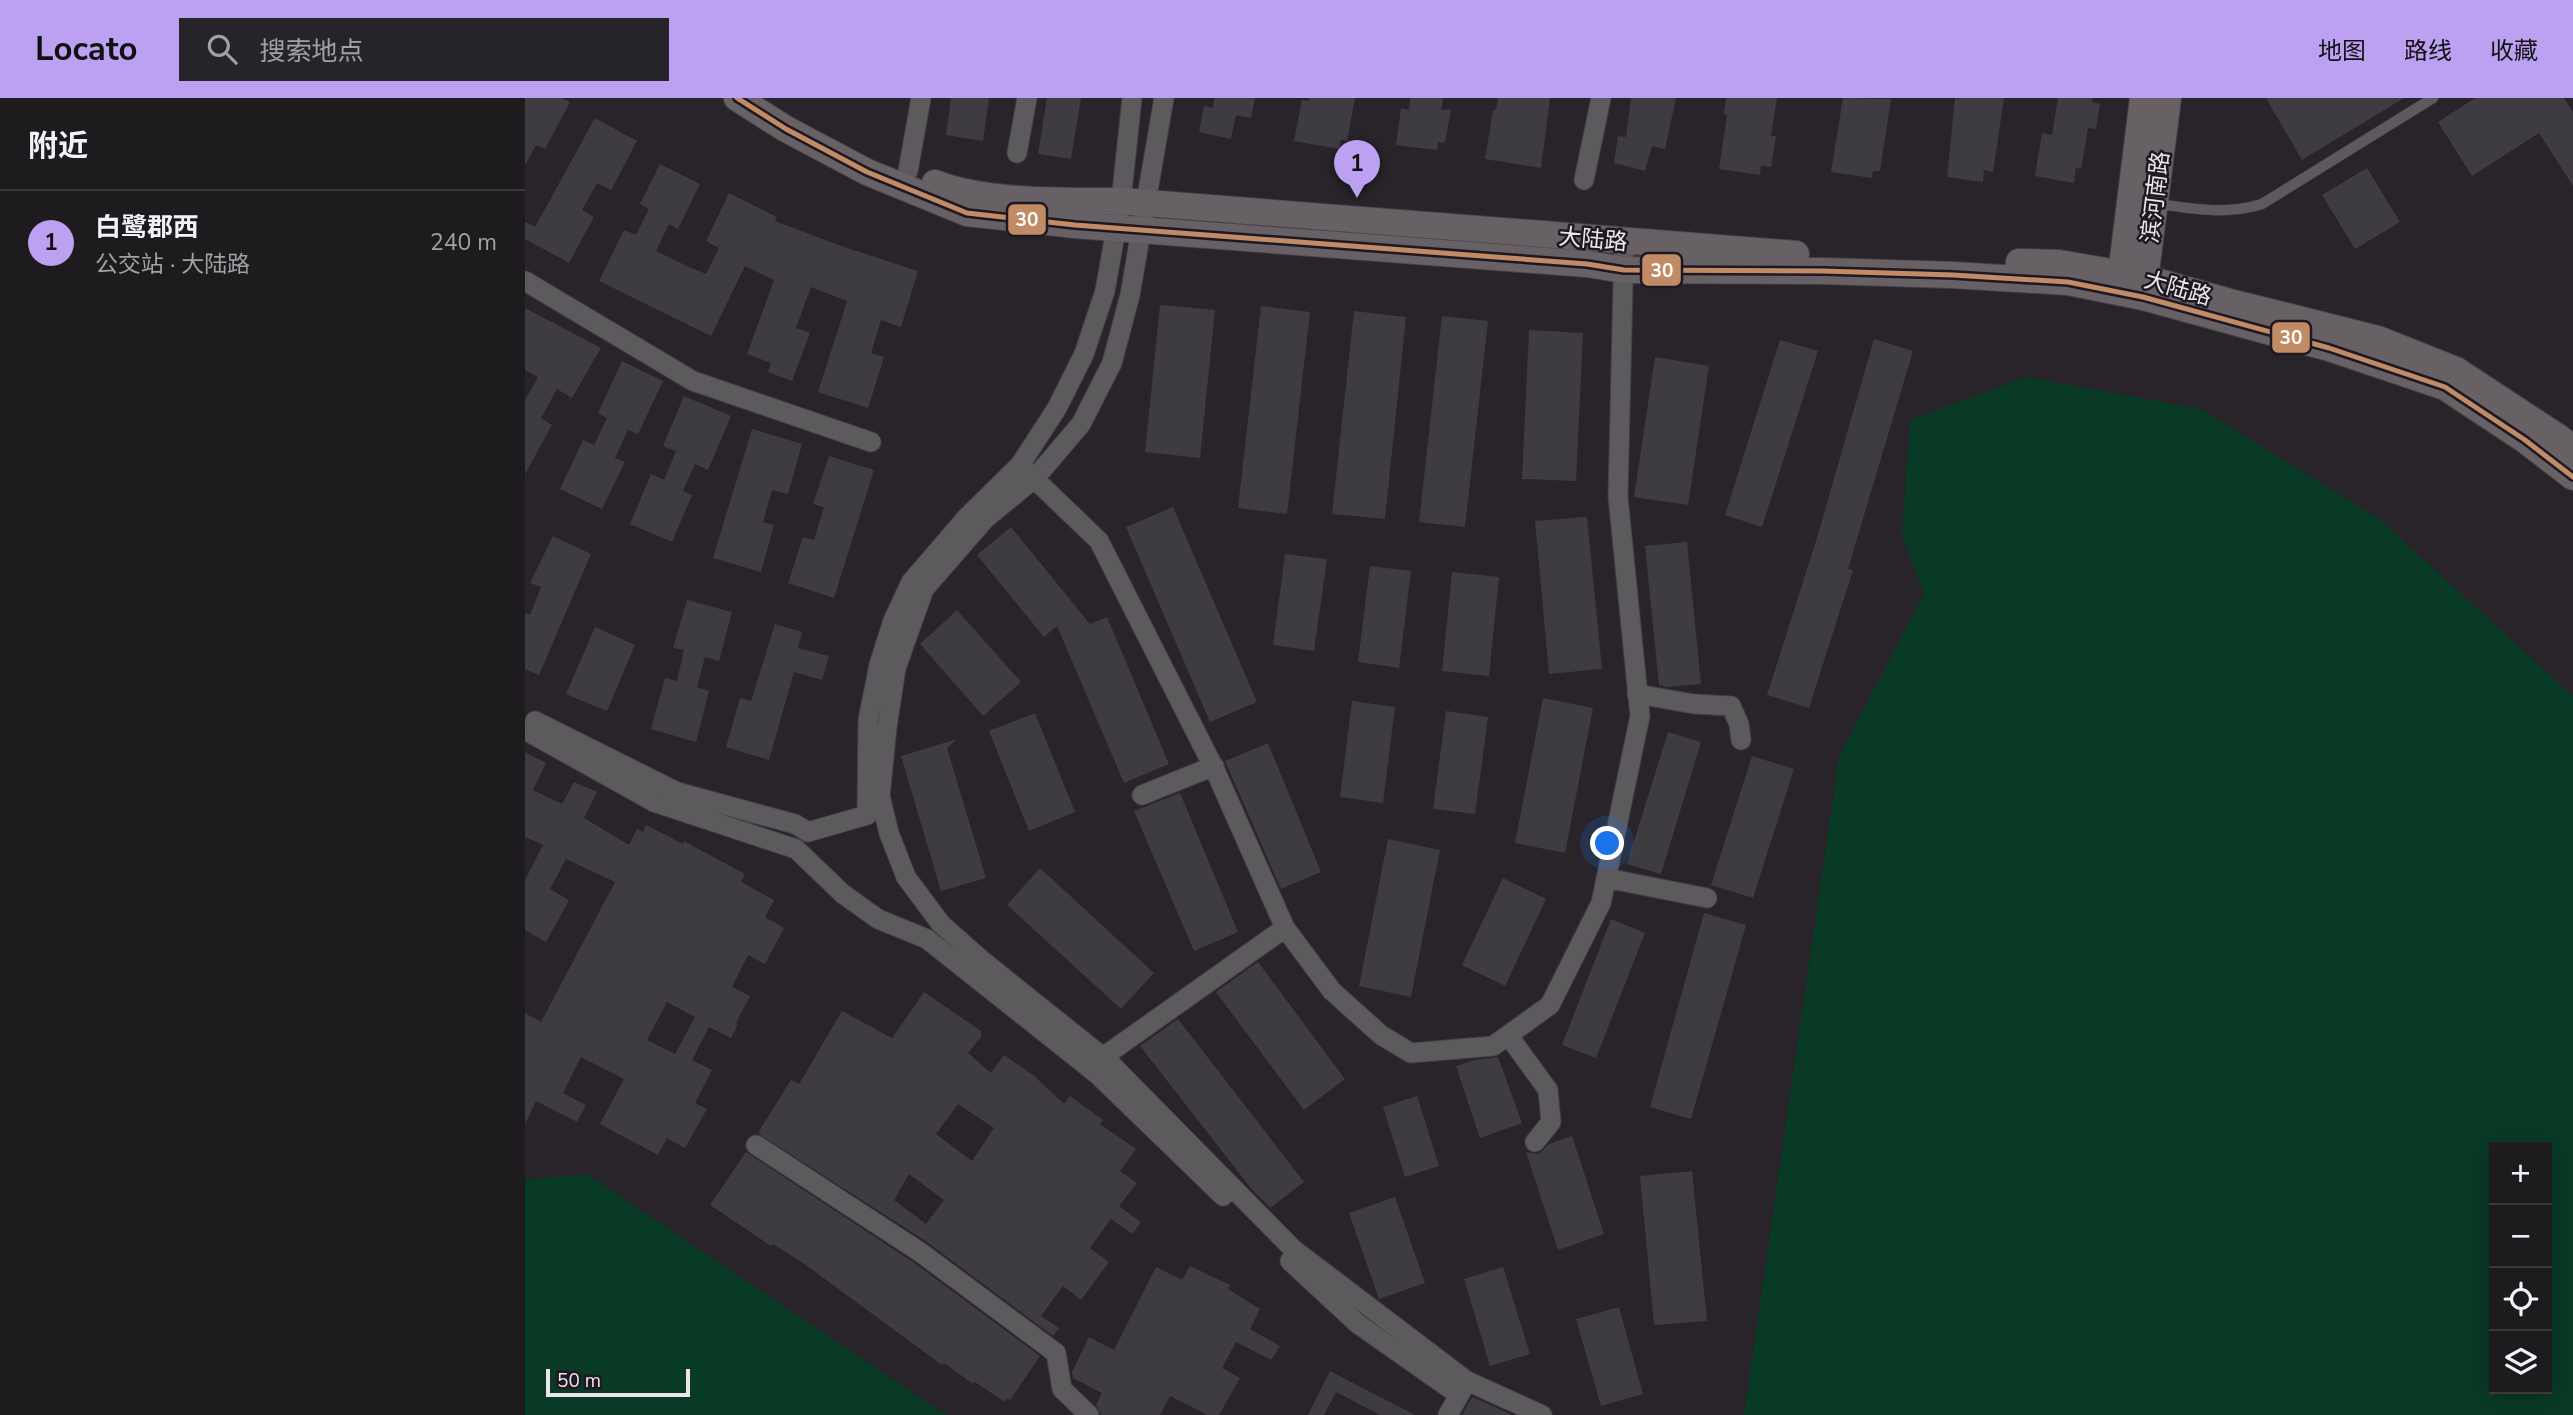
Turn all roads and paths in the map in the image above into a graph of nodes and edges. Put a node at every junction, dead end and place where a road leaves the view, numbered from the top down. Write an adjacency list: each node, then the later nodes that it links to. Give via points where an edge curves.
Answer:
1 (737, 98): 15 (main road, 大陆路, via 867,172 967,213)
2 (766, 98): 12 (main road, 大陆路, via 837,142)
3 (921, 98): 12 (street)
4 (1027, 98): 11 (street)
5 (1132, 98): 15 (street)
6 (1164, 98): 15 (street)
7 (1601, 98): 13 (street)
8 (2143, 98): 14 (main road)
9 (2168, 98): 14 (main road, 滨河南路)
10 (2433, 98): 14 (lane, via 2262,204 2240,211)
11 (1017, 153)
12 (908, 171): 15 (main road, 大陆路, via 958,192 1061,201)
13 (1584, 180)
14 (2142, 201): 19 (main road, 滨河南路)
15 (1131, 215): 16 (main road, 大陆路); 17 (main road, 大陆路); 22 (street, via 1084,354 1057,408); 24 (street, via 1130,295 1112,363 1081,424)
16 (1624, 241): 17 (street); 19 (main road, 大陆路, via 1805,255 2059,263)
17 (1624, 270): 19 (main road, 大陆路, via 1823,271); 25 (street, via 1618,497)
18 (525, 281): 20 (street, via 694,380)
19 (2132, 285): 21 (main road, 大陆路, via 2230,302 2378,339 2456,370); 23 (main road, 大陆路, via 2445,387)
20 (871, 442)
21 (2573, 449)
22 (1020, 465): 24 (street); 26 (street, via 911,582 893,621 868,720 867,815 808,832 795,824 677,792)
23 (2573, 477)
24 (1035, 478): 29 (street, via 1099,541); 31 (street, via 985,519 925,589 894,680 880,796)
25 (1637, 694): 28 (street, via 1731,706); 33 (street, via 1640,716)
26 (525, 716)
27 (525, 730): 32 (street, via 654,802)
28 (1741, 740)
29 (1213, 766): 30 (street); 35 (street)
30 (1142, 795)
31 (886, 821): 32 (street); 37 (street, via 905,877 941,924)
32 (796, 849): 40 (street, via 843,894 878,919 927,939 1097,1074 1358,1324)
33 (1606, 878): 34 (street); 36 (street, via 1601,903 1550,1005)
34 (1707, 898)
35 (1285, 928): 36 (street, via 1332,991 1381,1035 1411,1053 1493,1046); 37 (street)
36 (1508, 1035): 38 (street, via 1548,1090 1551,1122)
37 (1103, 1057): 40 (street, via 1293,1249)
38 (1535, 1142)
39 (756, 1145): 41 (street, via 920,1252 1056,1353 1062,1389)
40 (1462, 1388): 42 (street); 43 (street)
41 (1089, 1415)
42 (1448, 1415)
43 (1542, 1415)

